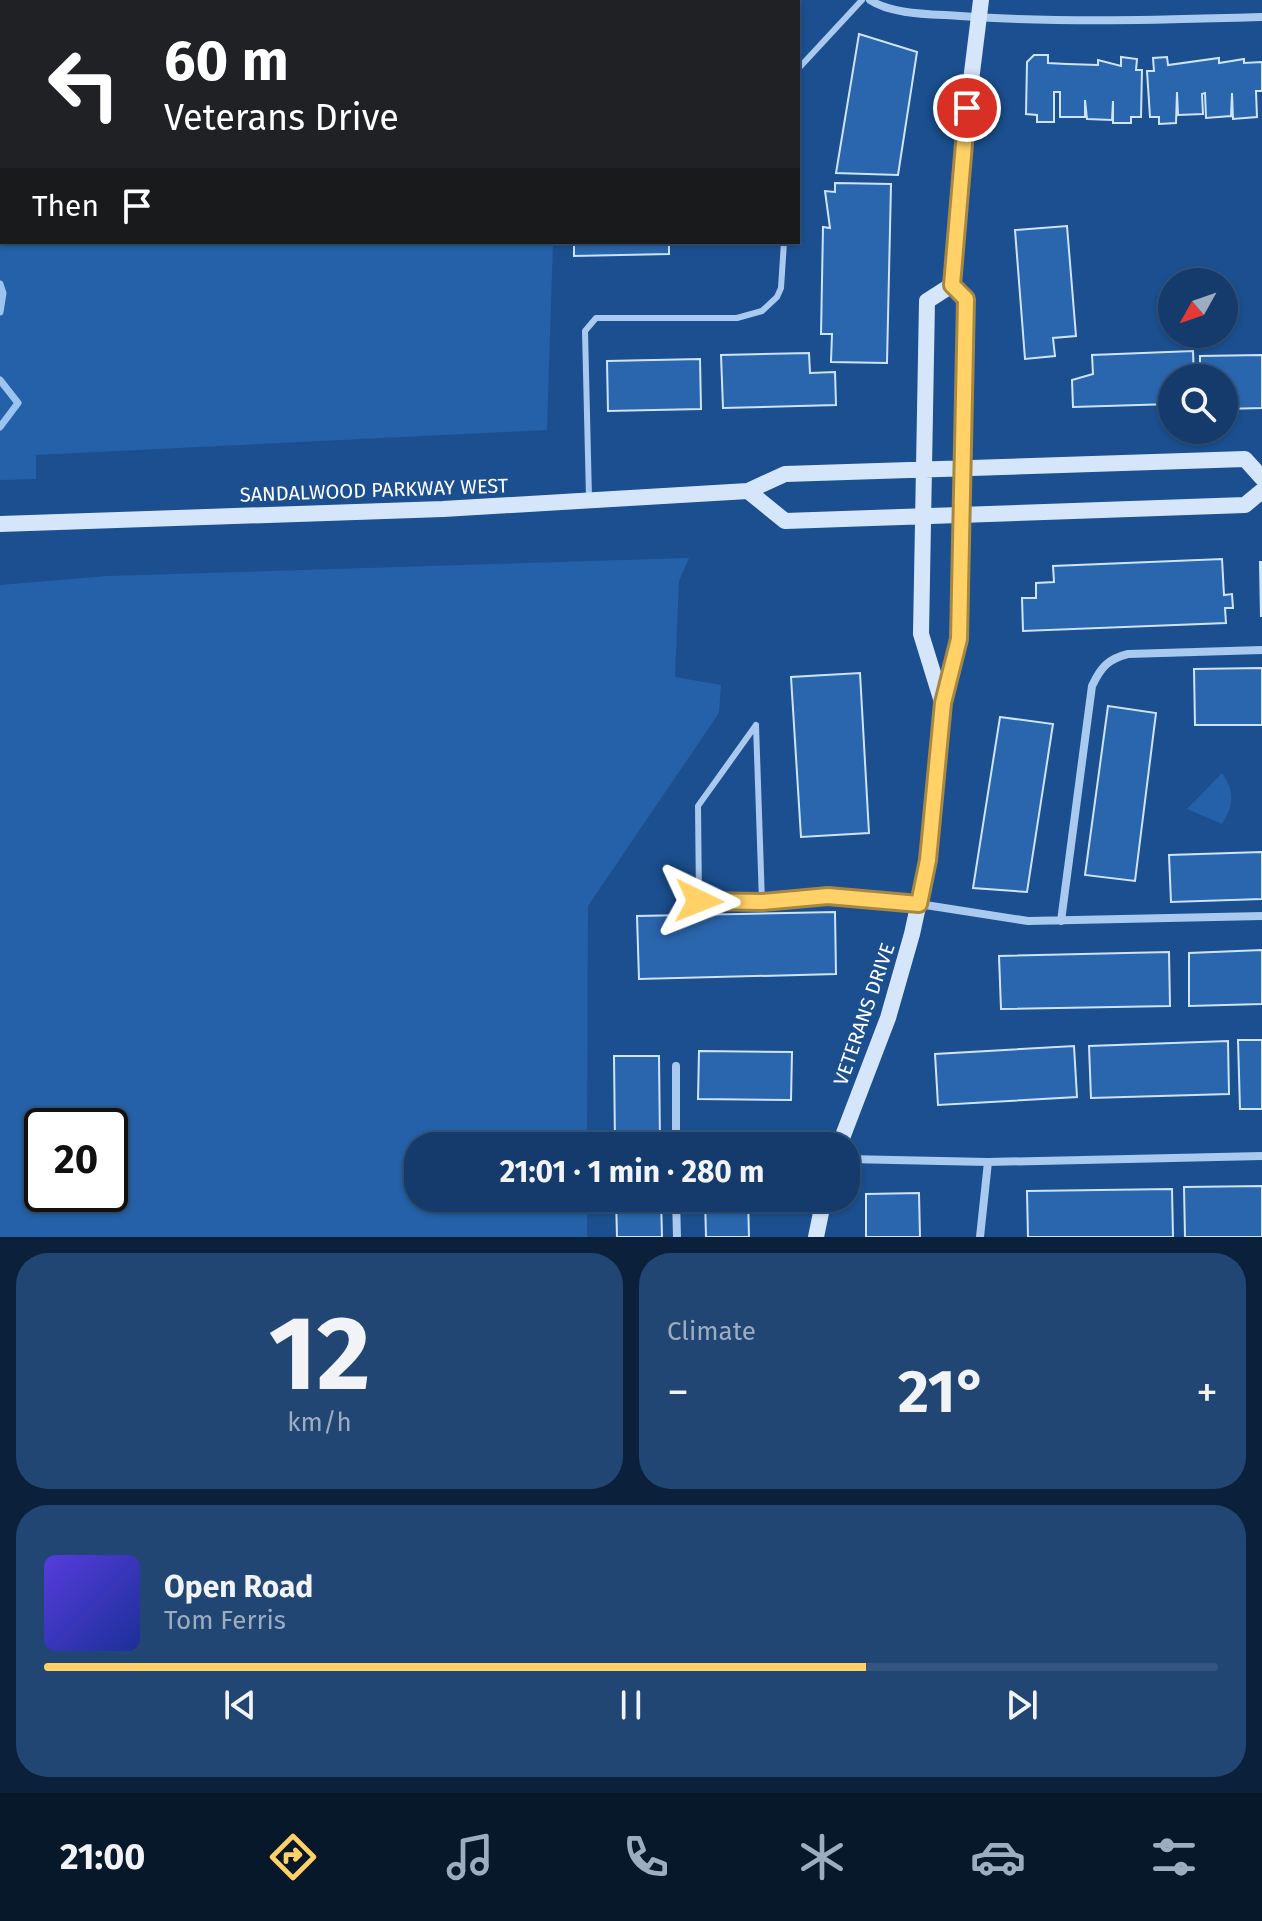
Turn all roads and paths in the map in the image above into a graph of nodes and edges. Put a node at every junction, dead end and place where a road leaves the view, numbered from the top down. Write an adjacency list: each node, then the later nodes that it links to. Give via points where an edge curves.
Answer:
1 (862, 0): 5 (lane)
2 (870, 0): 3 (street, via 932,14)
3 (980, 9): 4 (street, via 1107,22); 7 (main road, VETERANS DRIVE)
4 (1262, 17)
5 (800, 67)
6 (784, 244): 13 (lane, via 777,297 752,316 590,322 585,331)
7 (952, 285): 8 (main road, VETERANS DRIVE, via 966,299); 9 (main road, VETERANS DRIVE, via 927,301)
8 (963, 469): 9 (main road, SANDALWOOD PARKWAY WEST); 10 (main road, SANDALWOOD PARKWAY WEST, via 1245,459); 14 (main road, VETERANS DRIVE)
9 (922, 470): 11 (main road, SANDALWOOD PARKWAY WEST, via 785,474); 15 (main road, VETERANS DRIVE)
10 (1262, 478)
11 (748, 491): 13 (main road, SANDALWOOD PARKWAY WEST); 15 (main road, via 785,521)
12 (1262, 491): 14 (main road, via 1245,505)
13 (589, 500): 16 (main road, SANDALWOOD PARKWAY WEST)
14 (962, 514): 15 (main road); 18 (main road, VETERANS DRIVE, via 959,639)
15 (920, 516): 18 (main road, VETERANS DRIVE, via 921,634)
16 (0, 524)
17 (1262, 650): 22 (street, via 1128,654 1111,658 1099,670 1091,695)
18 (943, 703): 20 (main road, VETERANS DRIVE)
19 (762, 902): 19 (lane, via 757,830 756,725 698,806 697,856 699,901); 20 (lane, via 828,896)
20 (919, 904): 22 (street); 25 (main road, VETERANS DRIVE, via 888,1018)
21 (1262, 916): 22 (street)
22 (1061, 921)
23 (676, 1066): 24 (street)
24 (676, 1132)
25 (844, 1132)
26 (1262, 1156): 28 (street)
27 (860, 1159): 28 (street)
28 (988, 1162): 33 (street)
29 (676, 1212): 31 (street)
30 (821, 1212): 32 (main road)
31 (677, 1237)
32 (816, 1237)
33 (980, 1237)

